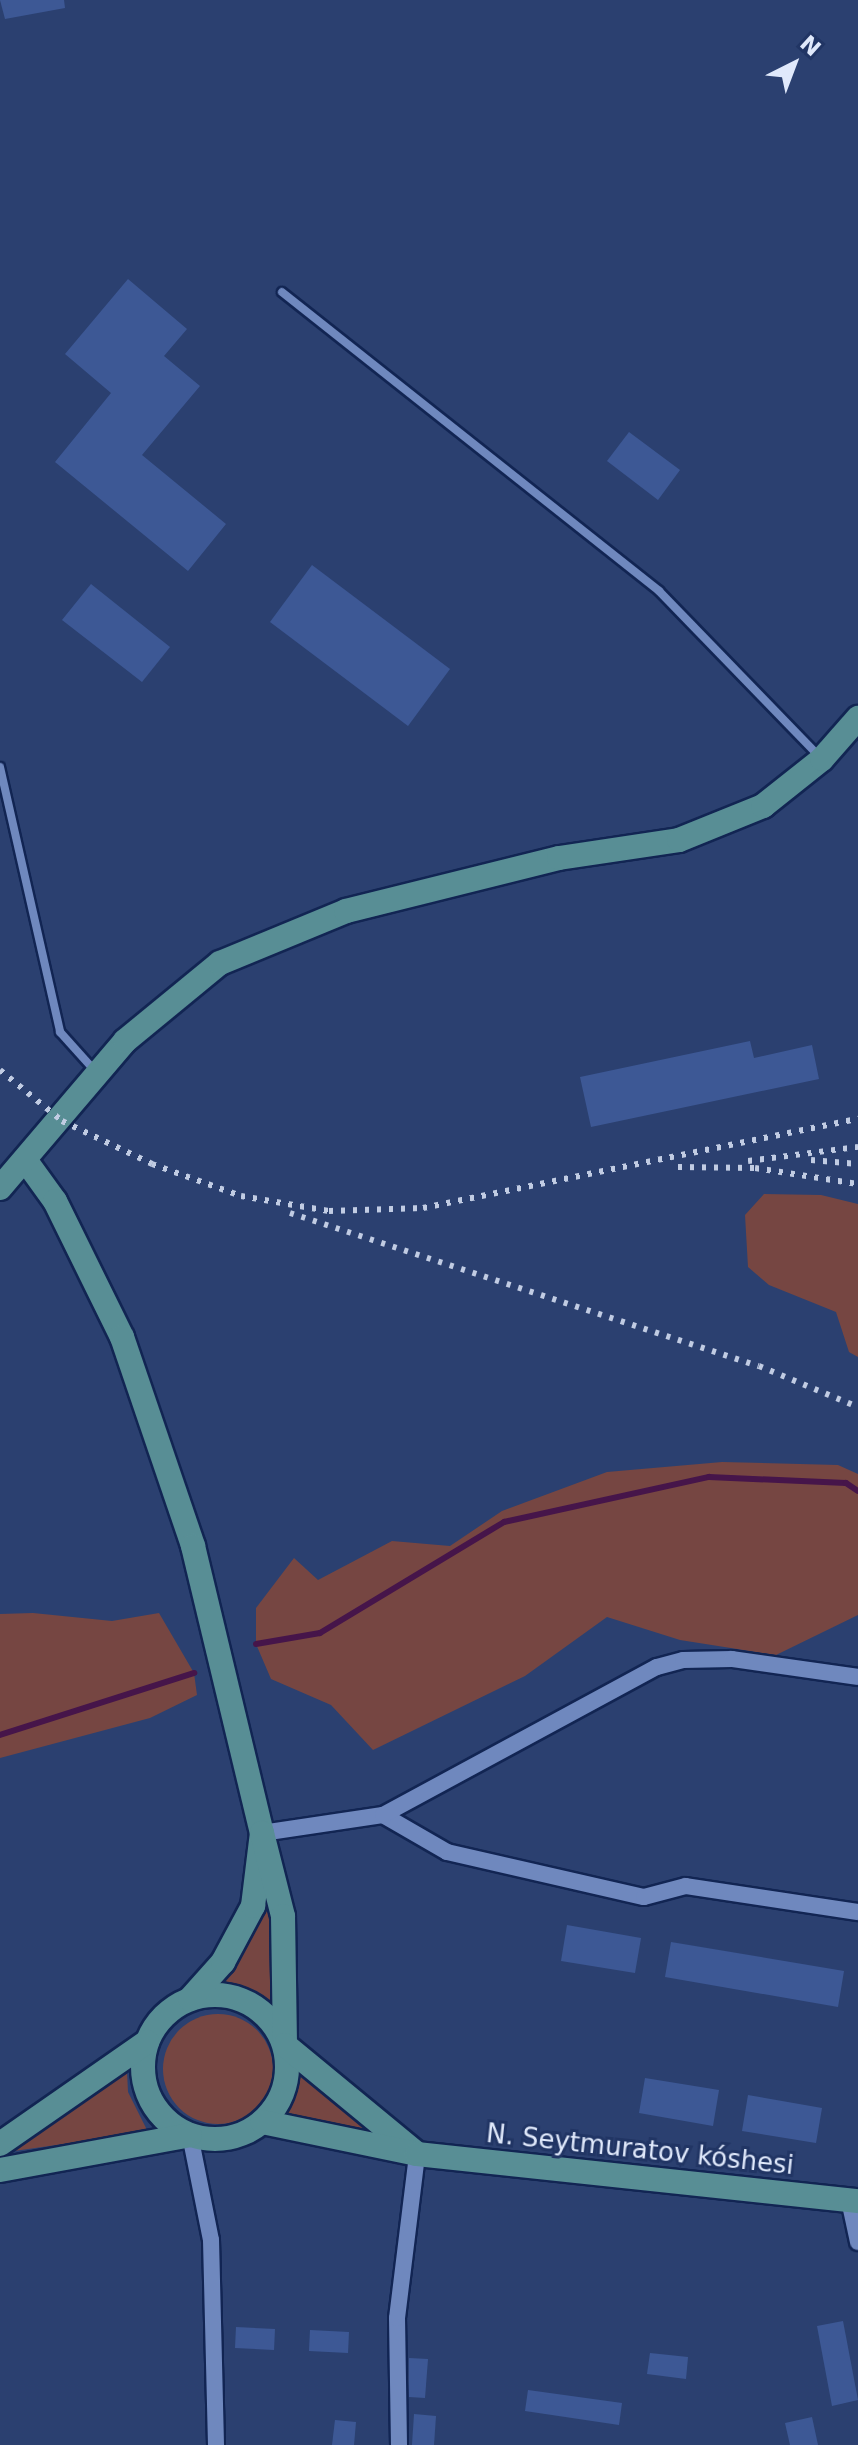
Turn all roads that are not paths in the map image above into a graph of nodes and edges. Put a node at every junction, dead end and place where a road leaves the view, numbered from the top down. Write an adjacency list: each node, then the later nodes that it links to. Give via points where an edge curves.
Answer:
1 (282, 292): 3 (lane, via 659,591)
2 (858, 718): 3 (street)
3 (822, 759): 5 (street, via 763,806 679,840 559,858 346,911 291,932 220,963 160,1008)
4 (0, 767): 5 (lane, via 60,1032)
5 (96, 1073): 6 (street)
6 (26, 1161): 7 (street); 10 (street, via 55,1201 122,1337 193,1546)
7 (0, 1188)
8 (858, 1677): 9 (street, via 732,1659 670,1664)
9 (383, 1815): 10 (street); 11 (street, via 447,1852 644,1897 686,1886)
10 (262, 1833): 12 (street, via 253,1906 223,1962); 14 (street, via 287,1954)
11 (858, 1912)
12 (190, 1999): 13 (street, via 172,2009); 14 (street, via 213,1995 246,2003 273,2024)
13 (147, 2042): 16 (street, via 145,2087 170,2123); 17 (street)
14 (285, 2045): 15 (street, via 284,2087); 18 (street)
15 (262, 2122): 16 (street, via 228,2138); 18 (street, N. Seytmuratov kóshesi)
16 (190, 2135): 19 (street); 22 (street, via 211,2240)
17 (0, 2144)
18 (417, 2154): 20 (street, N. Seytmuratov kóshesi); 23 (street, via 397,2318)
19 (0, 2170)
20 (854, 2200): 21 (street)
21 (858, 2242)
22 (216, 2445)
23 (399, 2445)

